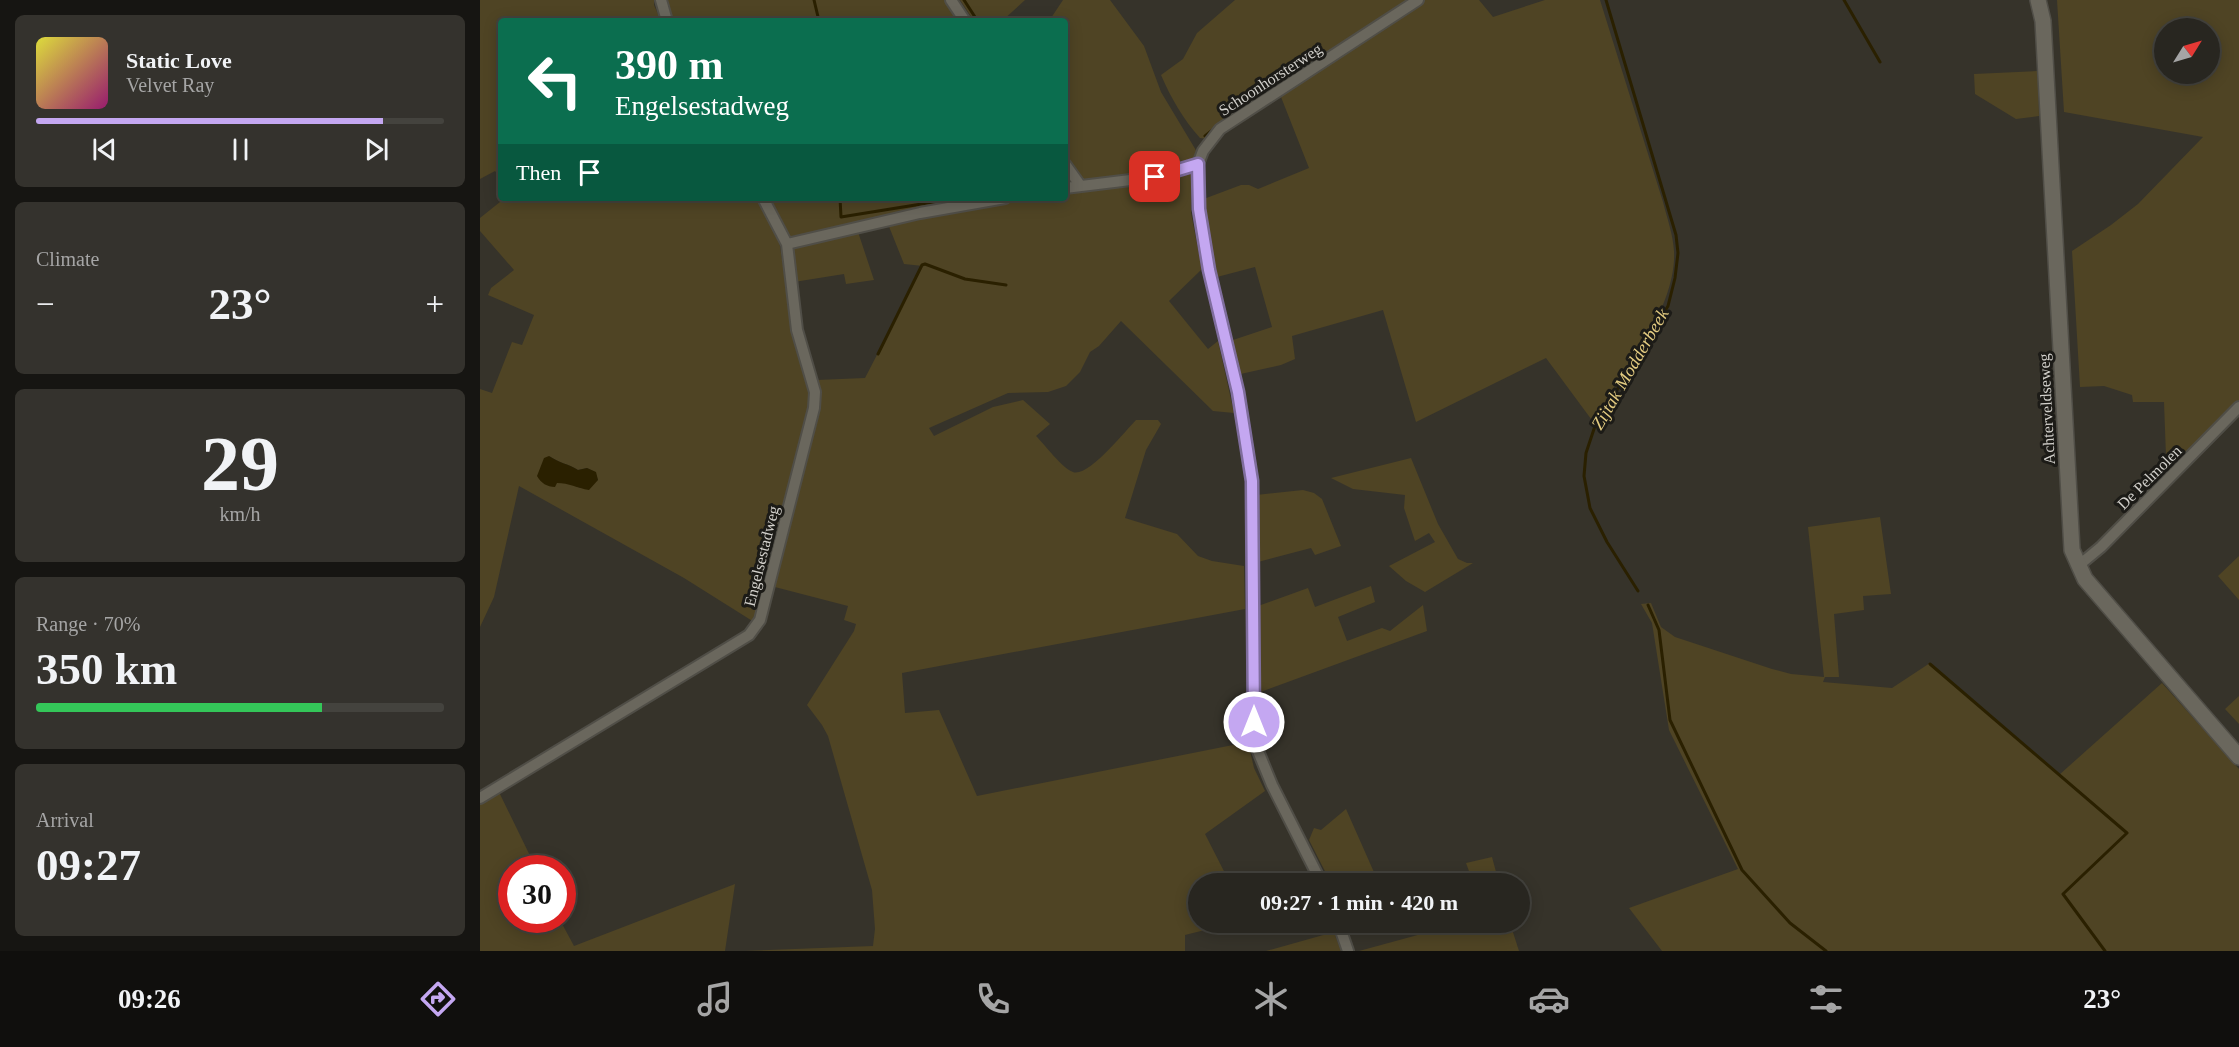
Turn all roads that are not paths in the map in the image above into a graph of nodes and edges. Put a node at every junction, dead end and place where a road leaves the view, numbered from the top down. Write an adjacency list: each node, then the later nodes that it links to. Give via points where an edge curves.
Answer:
1 (662, 0): 5 (street)
2 (951, 0): 6 (street)
3 (1418, 0): 7 (street, Schoonhorsterweg, via 1220,129)
4 (2038, 0): 15 (street, Achterveldseweg, via 2043,21 2072,550)
5 (666, 18)
6 (963, 18)
7 (1198, 164): 9 (street, via 1155,177); 18 (street, via 1200,219 1238,392 1252,481 1254,722 1258,751)
8 (1068, 168): 9 (street)
9 (1080, 185): 10 (street)
10 (1068, 187)
11 (765, 201): 13 (street, Engelsestadweg)
12 (988, 201): 13 (street)
13 (787, 244): 17 (street, Engelsestadweg, via 797,330 815,392 814,408 760,620 749,634)
14 (2239, 407): 15 (street, De Pelmolen)
15 (2078, 566): 16 (street, Achterveldseweg, via 2085,579)
16 (2239, 756)
17 (480, 798)
18 (1316, 873)
19 (1342, 933): 20 (street)
20 (1348, 951)

